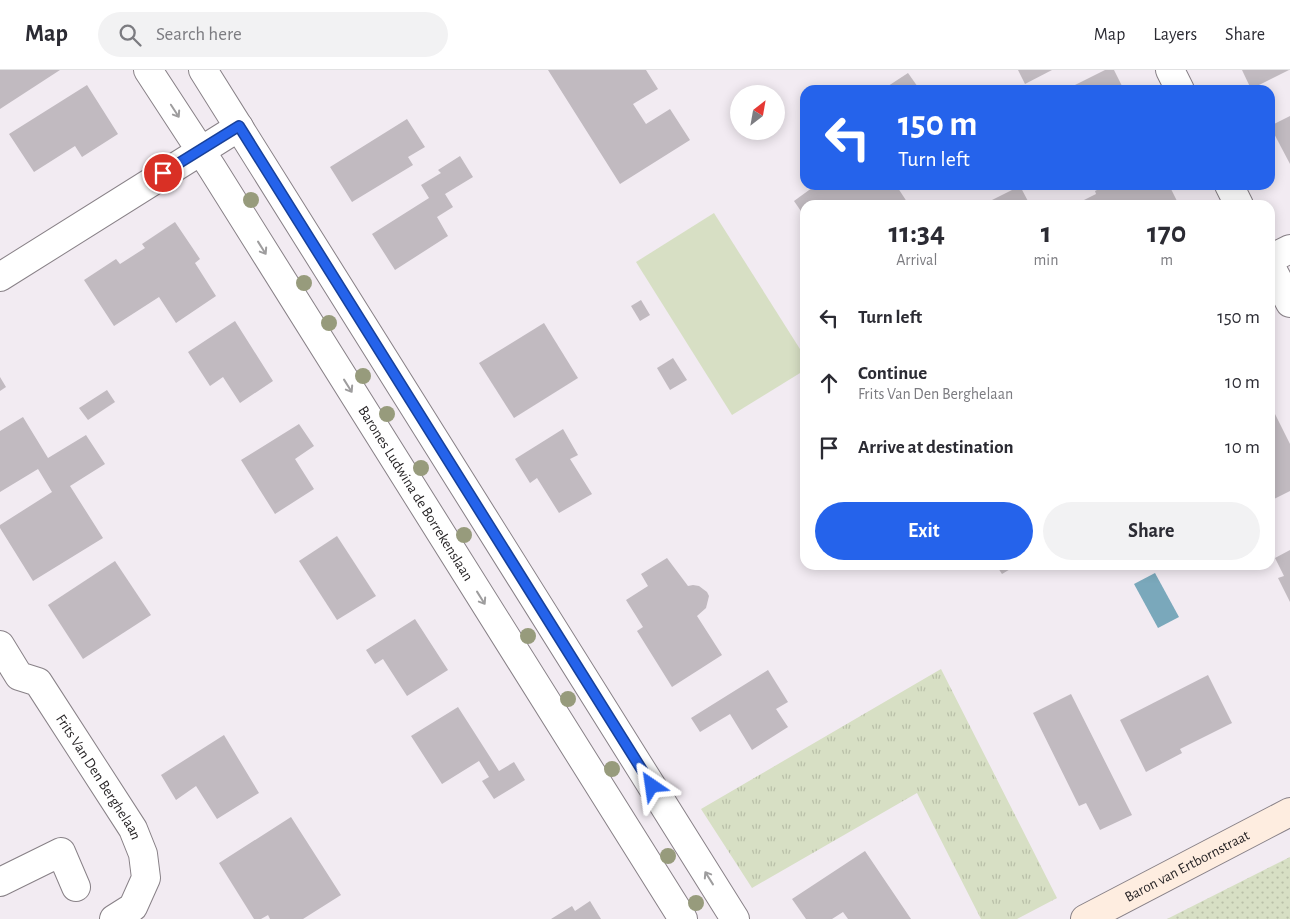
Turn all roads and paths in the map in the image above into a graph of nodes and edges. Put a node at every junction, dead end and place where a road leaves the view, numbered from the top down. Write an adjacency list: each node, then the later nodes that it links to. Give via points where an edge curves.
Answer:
1 (148, 70): 6 (street, Barones Ludwina de Borrekenslaan, one-way to 6)
2 (203, 70): 5 (street)
3 (1170, 70): 4 (street)
4 (1178, 85)
5 (239, 126): 6 (street); 18 (street, one-way to 5)
6 (200, 150): 10 (street); 17 (street, Barones Ludwina de Borrekenslaan, one-way to 17)
7 (1290, 249): 8 (street)
8 (1275, 256)
9 (1275, 274): 11 (street)
10 (0, 277)
11 (1290, 303)
12 (0, 645): 16 (street, Frits Van Den Berghelaan, via 19,676 38,682 133,829 143,854 146,878 133,906)
13 (1290, 812): 19 (street, Baron van Ertbornstraat)
14 (0, 882): 15 (street, via 61,852)
15 (76, 887)
16 (114, 919)
17 (683, 919)
18 (735, 919)
19 (1085, 919)

